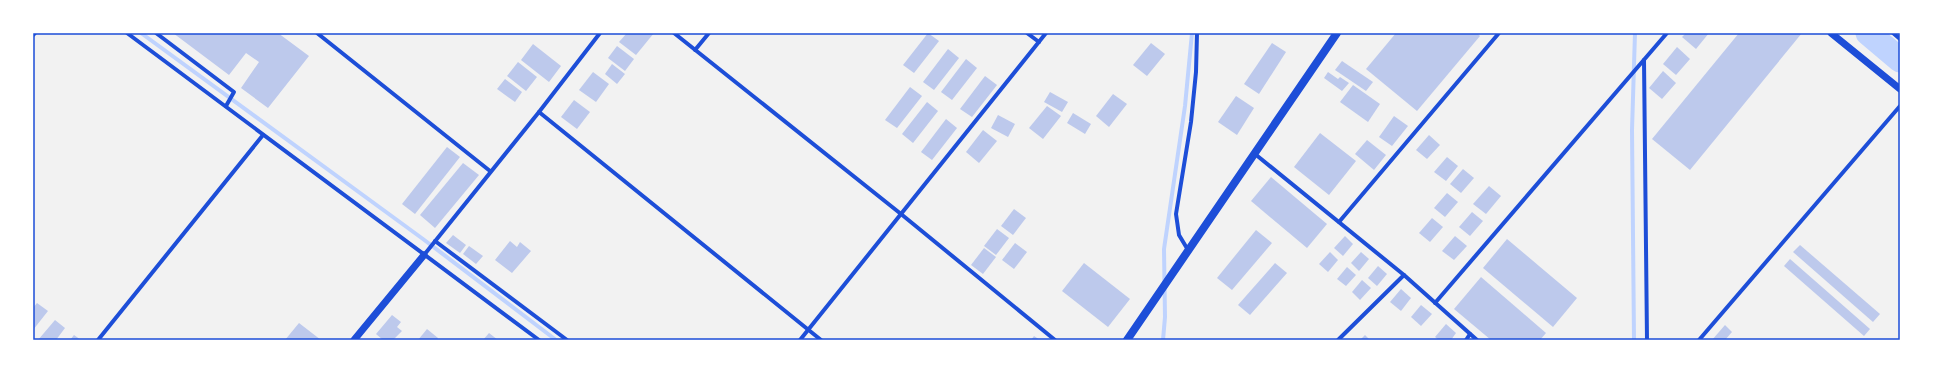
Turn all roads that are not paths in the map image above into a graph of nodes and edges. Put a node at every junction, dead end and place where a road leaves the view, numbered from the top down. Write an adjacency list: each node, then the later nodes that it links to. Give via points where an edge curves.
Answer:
1 (35, 33): 16 (street)
2 (127, 33): 22 (street)
3 (156, 33): 22 (street, via 234,92)
4 (317, 33): 27 (street)
5 (600, 33): 24 (street)
6 (674, 33): 19 (street)
7 (709, 33): 19 (street)
8 (1027, 33): 18 (street)
9 (1046, 33): 18 (street)
10 (1197, 33): 31 (street, via 1196,72 1176,214 1179,235)
11 (1337, 33): 26 (main road)
12 (1499, 33): 29 (street)
13 (1667, 33): 20 (street)
14 (1831, 33): 21 (street)
15 (1893, 33): 17 (street)
16 (33, 35)
17 (1900, 39)
18 (1039, 42): 28 (street)
19 (695, 50): 28 (street)
20 (1644, 60): 34 (street); 48 (street)
21 (1900, 89)
22 (226, 106): 25 (street)
23 (1900, 106): 49 (street)
24 (539, 112): 27 (street); 35 (street)
25 (263, 134): 32 (street); 37 (street)
26 (1255, 154): 29 (street); 31 (main road)
27 (490, 171): 30 (street)
28 (901, 214): 35 (street); 43 (street)
29 (1339, 222): 33 (street)
30 (435, 240): 32 (street); 40 (street)
31 (1189, 250): 44 (main road)
32 (424, 255): 38 (street); 39 (street)
33 (1404, 275): 34 (street); 45 (street)
34 (1435, 303): 36 (street)
35 (808, 330): 41 (street); 42 (street)
36 (1470, 334): 46 (street); 47 (street)
37 (98, 340)
38 (354, 340)
39 (538, 340)
40 (567, 340)
41 (800, 340)
42 (821, 340)
43 (1055, 340)
44 (1127, 340)
45 (1338, 340)
46 (1466, 340)
47 (1476, 340)
48 (1646, 340)
49 (1699, 340)

